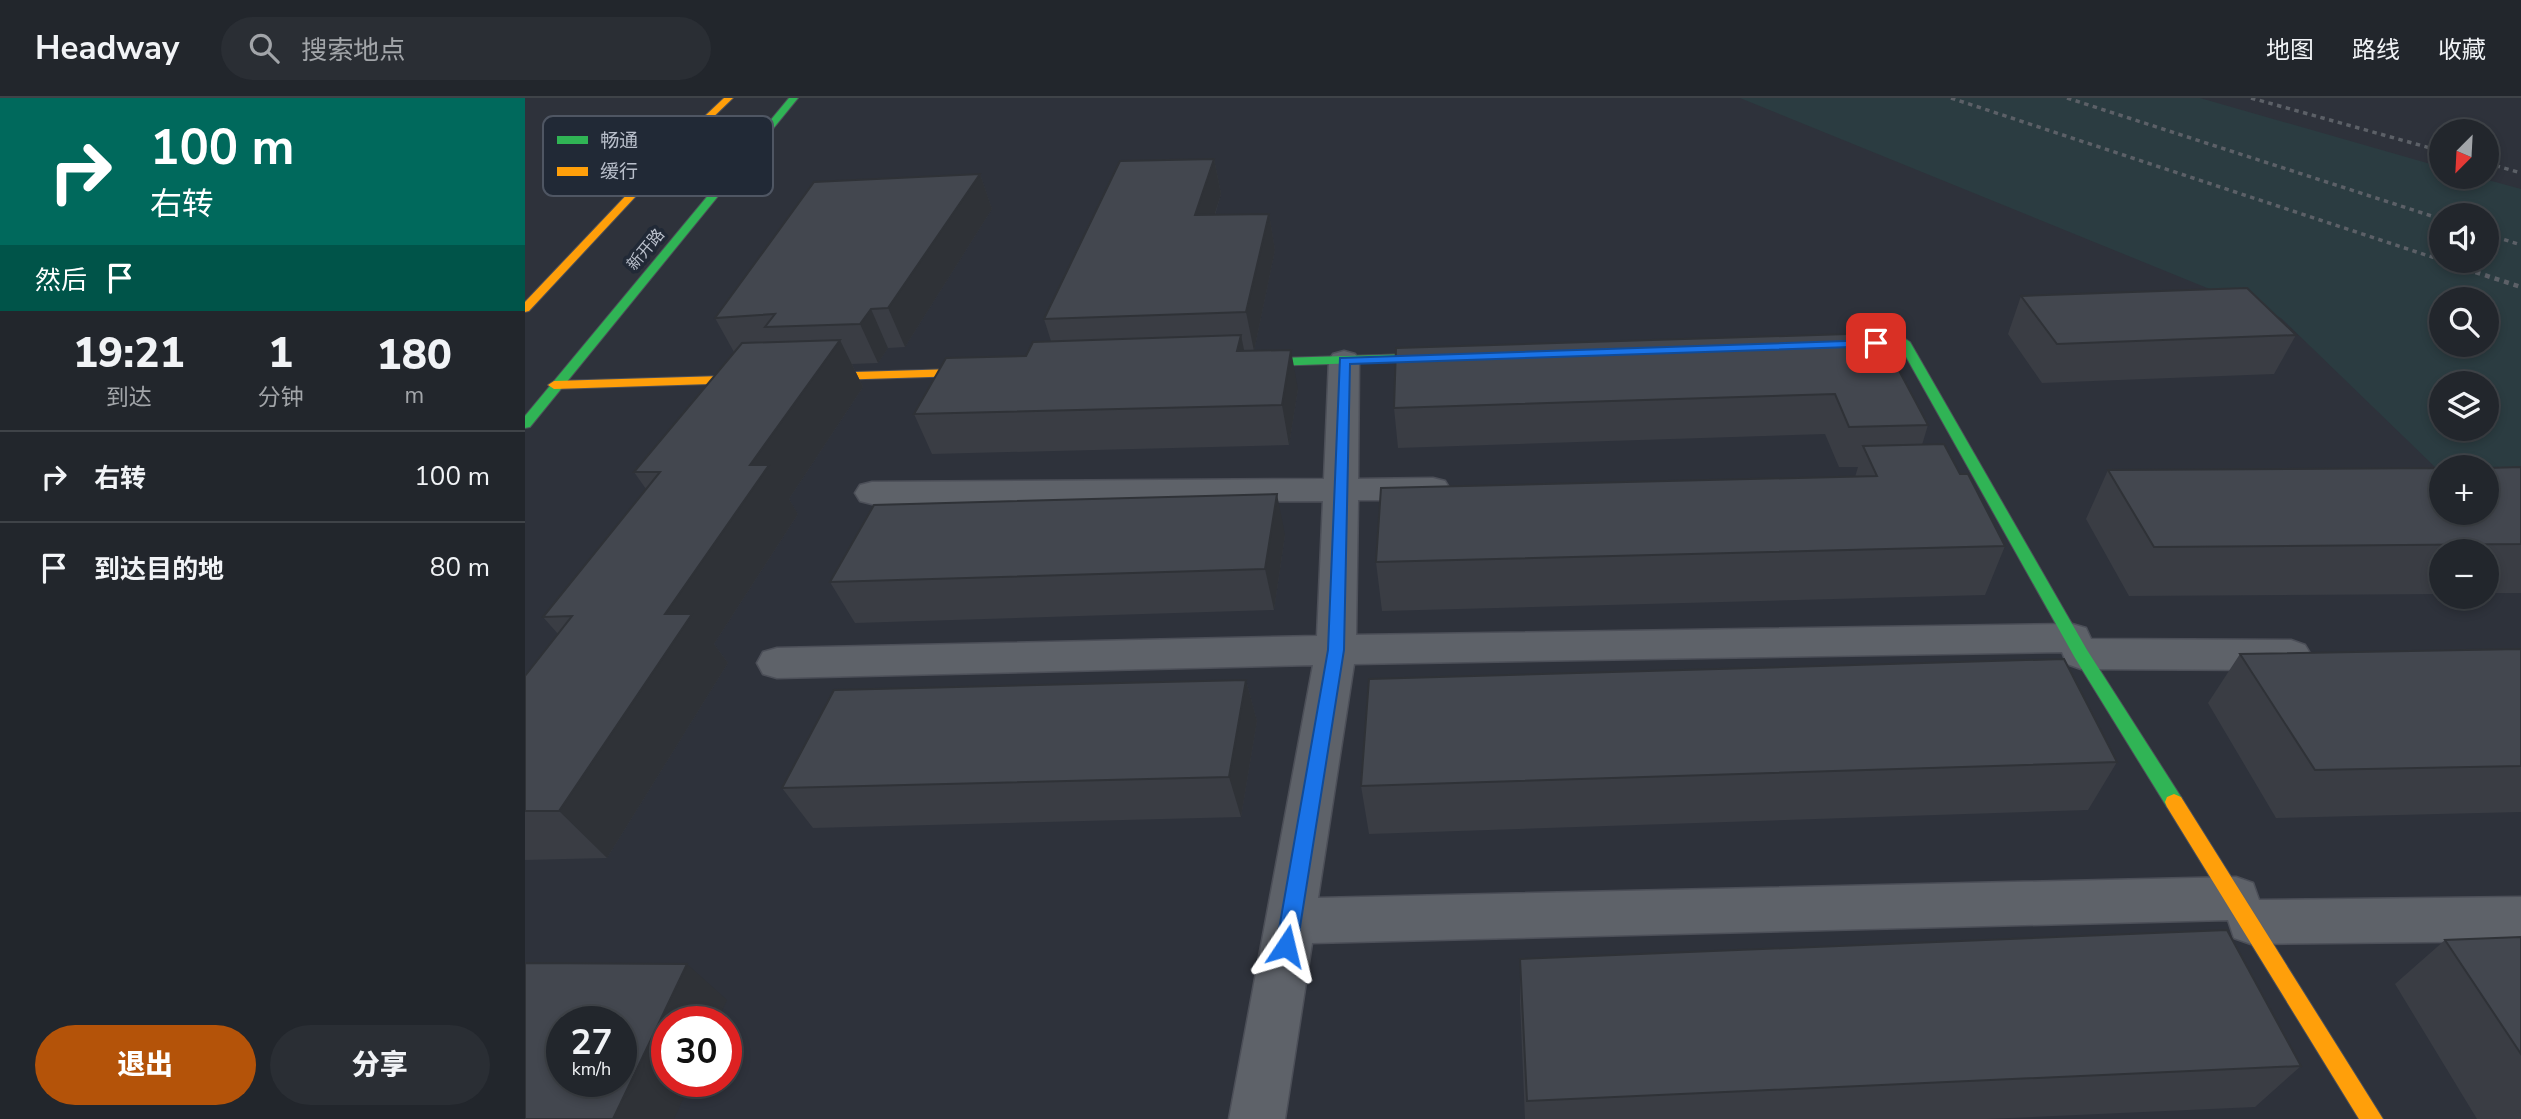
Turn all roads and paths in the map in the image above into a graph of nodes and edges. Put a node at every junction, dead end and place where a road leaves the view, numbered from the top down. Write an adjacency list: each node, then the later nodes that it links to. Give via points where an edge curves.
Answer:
1 (729, 98): 3 (street)
2 (794, 98): 4 (street, 新开路)
3 (710, 116)
4 (773, 123)
5 (631, 196): 7 (street)
6 (712, 196): 13 (street, 新开路)
7 (525, 310)
8 (1820, 345): 16 (street, via 1903,342)
9 (1470, 356): 10 (street)
10 (1344, 360): 11 (street); 18 (street)
11 (1219, 364)
12 (1012, 371): 13 (street)
13 (554, 385): 14 (street, 新开路)
14 (525, 424)
15 (1939, 478): 16 (street)
16 (1981, 478): 20 (street)
17 (1466, 488): 18 (street)
18 (1341, 491): 19 (street); 21 (street)
19 (872, 493)
20 (2077, 646): 21 (street); 22 (street); 24 (street)
21 (1336, 650): 23 (street); 26 (street)
22 (2329, 655)
23 (777, 663)
24 (2243, 910): 25 (street); 26 (street); 28 (street)
25 (2521, 919)
26 (1291, 921): 27 (street)
27 (1257, 1119)
28 (2372, 1119)

